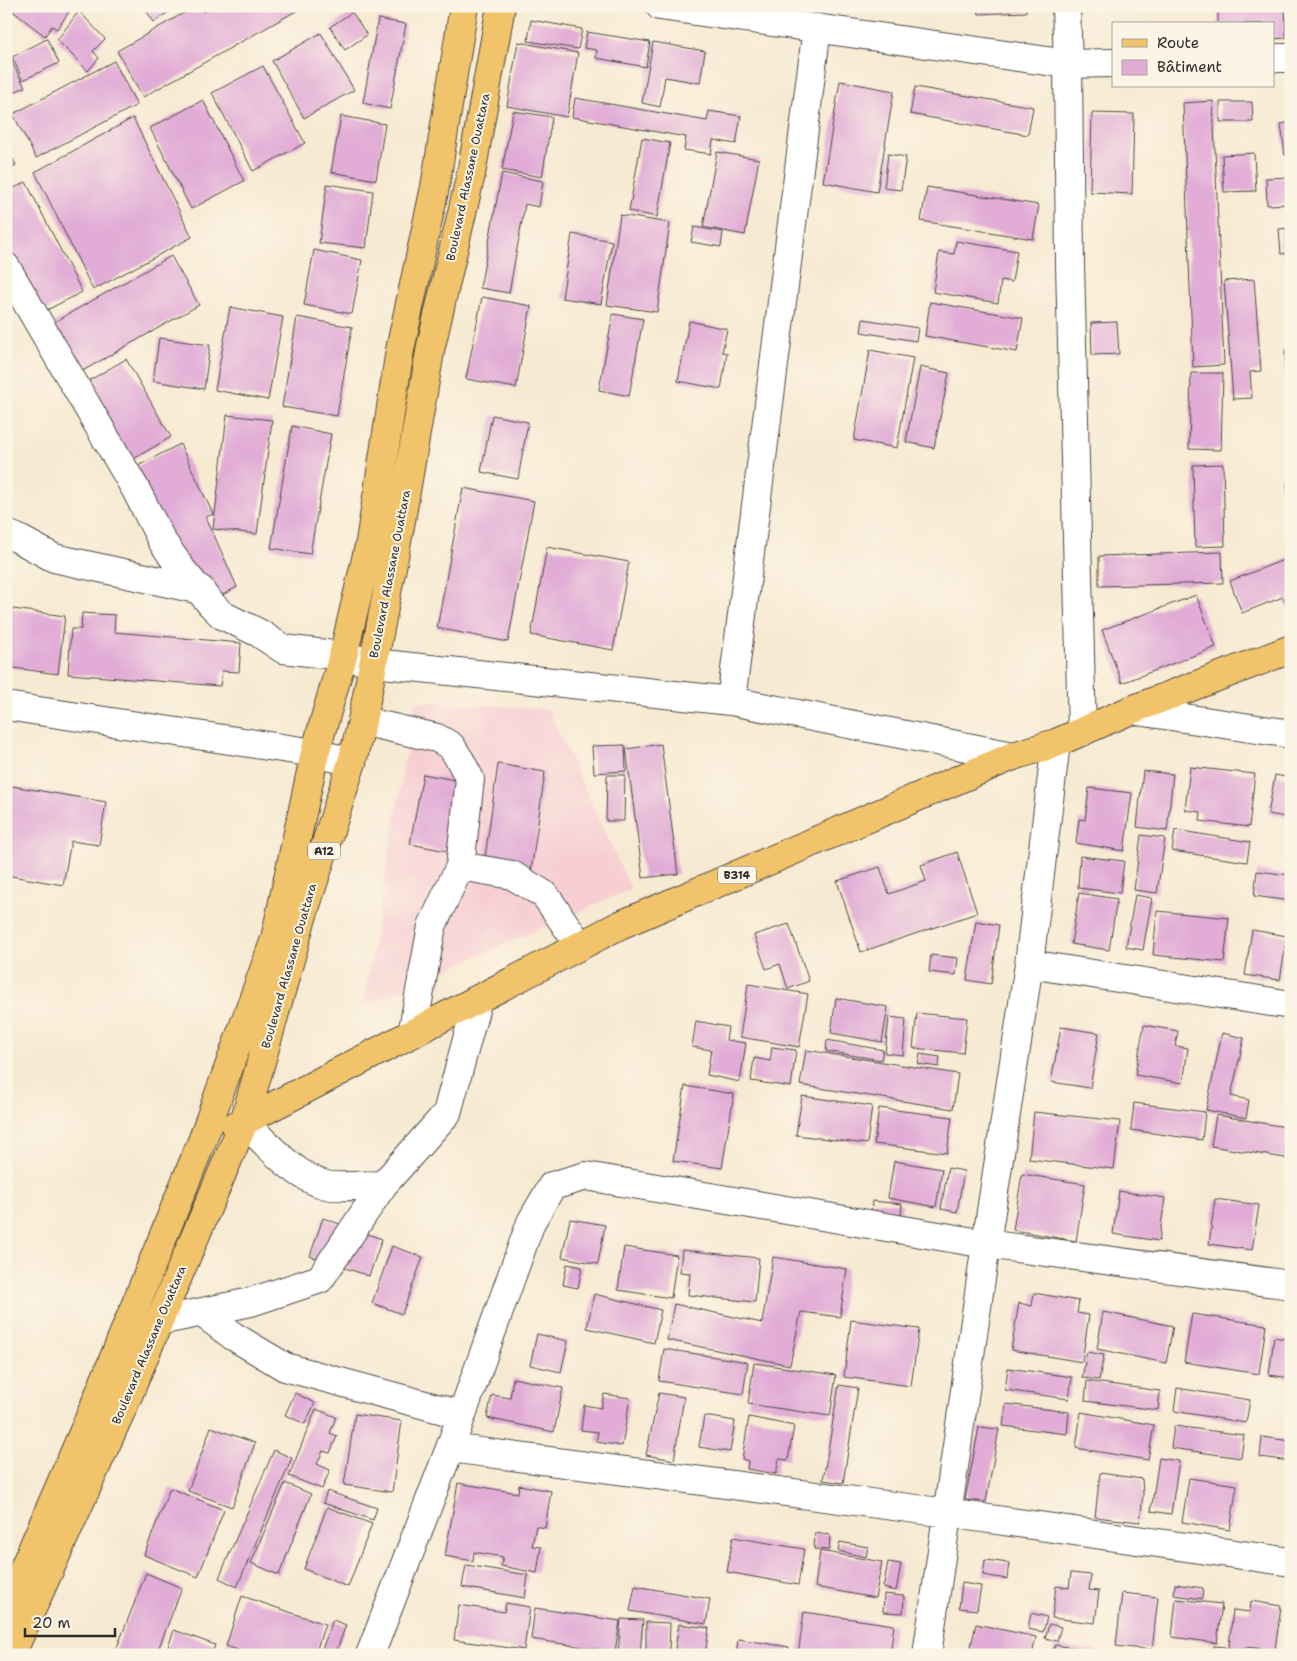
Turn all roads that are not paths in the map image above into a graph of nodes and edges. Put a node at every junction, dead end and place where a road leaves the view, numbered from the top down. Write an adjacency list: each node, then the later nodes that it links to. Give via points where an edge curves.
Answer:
1 (464, 6): 15 (main road, Boulevard Alassane Ouattara / A12, via 435,187 400,350 370,542)
2 (501, 6): 16 (main road, Boulevard Alassane Ouattara / A12, via 471,174 431,346)
3 (660, 6): 5 (street)
4 (1066, 6): 10 (street)
5 (736, 11): 6 (street)
6 (817, 28): 10 (street); 17 (street)
7 (1274, 58): 8 (street)
8 (1291, 58)
9 (1112, 63): 10 (street)
10 (1068, 64): 21 (street)
11 (6, 267): 13 (street, via 136,490 162,541)
12 (6, 534): 13 (street, via 54,558)
13 (201, 590): 15 (street, via 222,615 283,649)
14 (1291, 649): 19 (main road, B314)
15 (343, 656): 16 (street); 24 (main road, Boulevard Alassane Ouattara / A12)
16 (374, 663): 17 (street); 20 (main road, Boulevard Alassane Ouattara / A12)
17 (731, 702): 25 (street)
18 (6, 706): 24 (street)
19 (1131, 710): 21 (main road, B314); 22 (street)
20 (362, 720): 26 (main road, Boulevard Alassane Ouattara / A12); 27 (street, via 437,738 451,746 470,779)
21 (1082, 732): 23 (main road, B314)
22 (1291, 734)
23 (1056, 742): 25 (main road, B314); 29 (street)
24 (315, 753): 26 (street); 34 (main road, Boulevard Alassane Ouattara / A12, via 275,939)
25 (1013, 756): 28 (main road, B314, via 630,921)
26 (352, 762): 33 (main road, Boulevard Alassane Ouattara / A12, via 301,921)
27 (460, 866): 28 (street, via 512,875 546,895); 32 (street, via 432,926)
28 (580, 946): 30 (main road, B314)
29 (1029, 964): 31 (street); 36 (street)
30 (478, 999): 32 (main road, B314); 35 (street, via 447,1113)
31 (1291, 1005)
32 (412, 1034): 33 (main road, B314)
33 (244, 1122): 34 (main road, B314); 35 (street, via 309,1178 326,1185); 39 (main road, Boulevard Alassane Ouattara / A12)
34 (202, 1142): 44 (main road, Boulevard Alassane Ouattara / A12, via 89,1419)
35 (383, 1185): 38 (street, via 320,1279 251,1302)
36 (986, 1244): 37 (street); 40 (street, via 586,1176 552,1186 531,1222); 42 (street)
37 (1291, 1285)
38 (201, 1312): 39 (street); 40 (street, via 233,1336 285,1367)
39 (158, 1321): 45 (main road, Boulevard Alassane Ouattara / A12, via 127,1398)
40 (462, 1415): 41 (street)
41 (450, 1448): 42 (street); 46 (street)
42 (947, 1513): 43 (street); 47 (street)
43 (1291, 1562)
44 (6, 1609)
45 (11, 1655)
46 (370, 1655)
47 (927, 1655)

